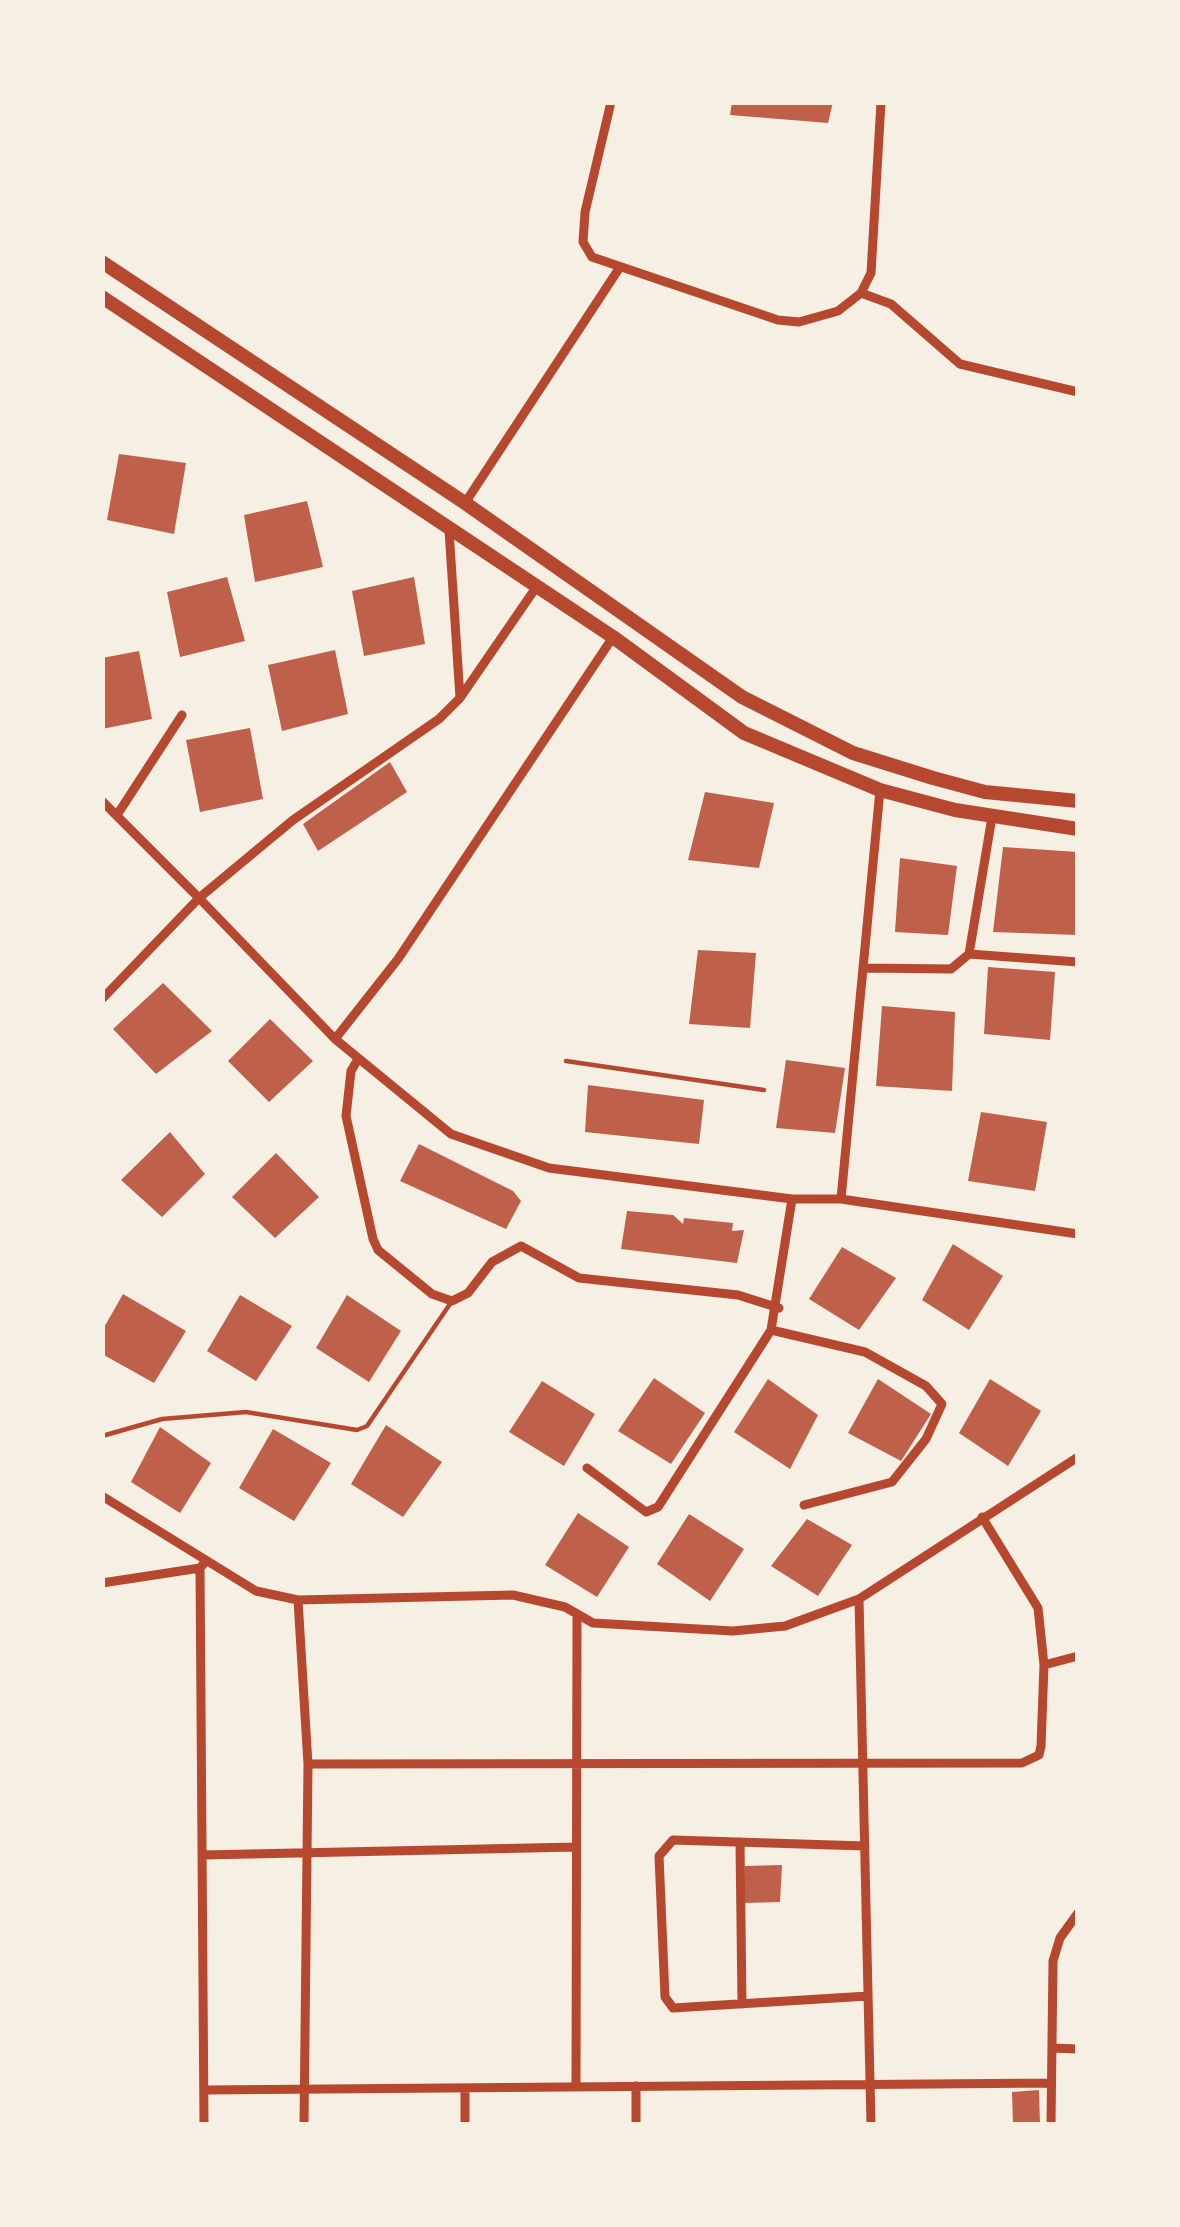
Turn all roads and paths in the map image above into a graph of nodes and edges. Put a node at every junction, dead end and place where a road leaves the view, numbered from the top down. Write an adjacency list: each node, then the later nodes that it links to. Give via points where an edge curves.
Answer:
1 (611, 102): 4 (street, via 583,242 592,257)
2 (880, 102): 5 (street, via 875,252)
3 (102, 262): 8 (main road)
4 (620, 267): 5 (street, via 778,320 823,319); 8 (street)
5 (860, 293): 7 (street, via 891,304 960,364)
6 (102, 297): 9 (main road)
7 (1078, 392)
8 (465, 503): 16 (main road, via 742,697 853,753 985,792)
9 (449, 530): 10 (main road); 12 (street)
10 (536, 586): 11 (main road); 12 (street)
11 (613, 637): 14 (main road, via 744,733); 25 (street, via 398,959)
12 (460, 698): 20 (street)
13 (182, 716): 17 (street)
14 (880, 790): 18 (main road); 23 (street)
15 (102, 801): 17 (street)
16 (1078, 802)
17 (117, 815): 20 (street)
18 (992, 817): 19 (main road); 21 (street)
19 (1078, 829)
20 (199, 898): 24 (street); 25 (street)
21 (969, 954): 22 (street); 23 (street, via 951,969)
22 (1078, 962)
23 (866, 968): 30 (street)
24 (102, 999)
25 (335, 1039): 26 (street)
26 (358, 1059): 29 (street, via 451,1134 549,1168); 32 (street, via 346,1116 373,1239 432,1294)
27 (566, 1061): 28 (lane)
28 (764, 1090)
29 (792, 1199): 30 (street); 33 (street)
30 (841, 1199): 31 (street)
31 (1078, 1234)
32 (452, 1301): 33 (street, via 521,1246 579,1278 738,1295); 35 (lane, via 357,1430 246,1412 161,1419)
33 (779, 1308): 34 (street)
34 (771, 1330): 37 (street, via 658,1508 646,1512); 39 (street, via 865,1352 942,1404 892,1482)
35 (102, 1436)
36 (1078, 1457): 40 (street)
37 (586, 1468)
38 (102, 1496): 41 (street)
39 (804, 1505)
40 (982, 1517): 43 (street); 47 (street, via 1038,1609)
41 (203, 1564): 42 (street); 44 (street, via 238,1584); 55 (street)
42 (102, 1583)
43 (859, 1599): 45 (street, via 785,1626 733,1631); 50 (street)
44 (298, 1600): 45 (street, via 513,1595); 48 (street)
45 (577, 1616): 49 (street)
46 (1078, 1656): 47 (street)
47 (1044, 1665): 50 (street, via 1041,1746 1032,1761)
48 (308, 1764): 49 (street); 54 (street)
49 (573, 1764): 50 (street); 53 (street)
50 (864, 1765): 52 (street)
51 (740, 1842): 52 (street); 58 (street); 58 (street, via 673,1840 659,1856 668,2004)
52 (865, 1846): 57 (street)
53 (576, 1847): 54 (street); 64 (street)
54 (307, 1854): 55 (street); 67 (street)
55 (203, 1855): 66 (street)
56 (1078, 1913): 59 (street, via 1053,1961)
57 (868, 1996): 58 (street); 61 (street)
58 (742, 2004)
59 (1052, 2048): 60 (street); 62 (street)
60 (1078, 2049)
61 (873, 2083): 62 (street); 63 (street); 72 (street)
62 (1051, 2083): 73 (street)
63 (636, 2086): 64 (street); 71 (street)
64 (576, 2087): 65 (street)
65 (465, 2089): 67 (street); 70 (street)
66 (203, 2090): 67 (street); 68 (street)
67 (304, 2091): 69 (street)
68 (204, 2125)
69 (304, 2125)
70 (465, 2125)
71 (636, 2125)
72 (871, 2125)
73 (1051, 2125)

